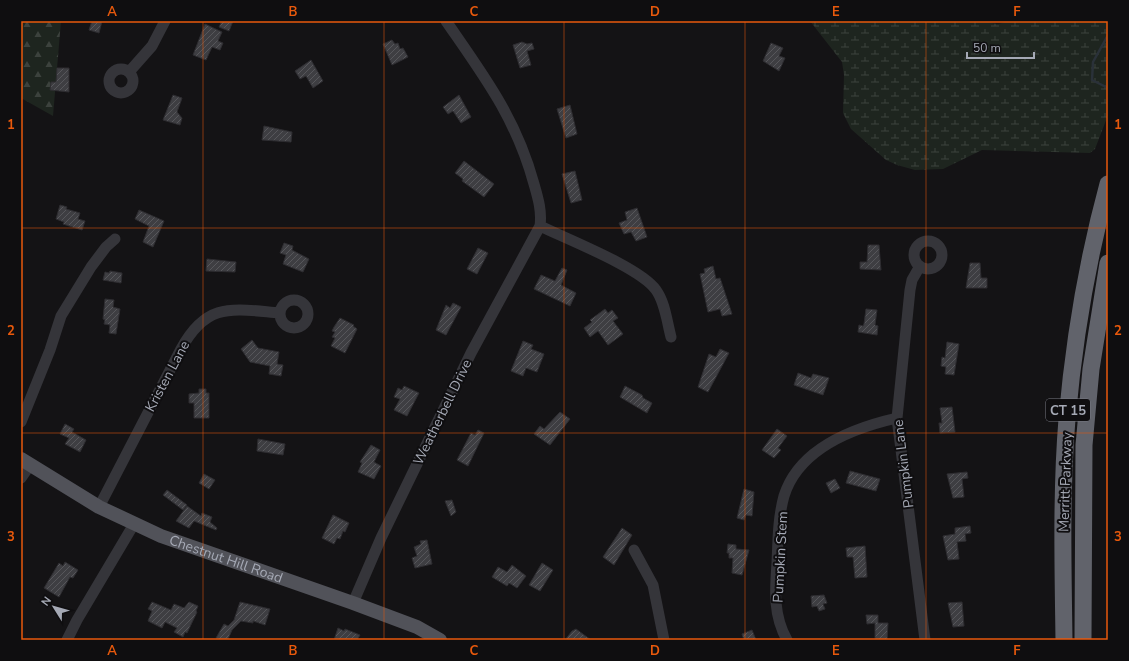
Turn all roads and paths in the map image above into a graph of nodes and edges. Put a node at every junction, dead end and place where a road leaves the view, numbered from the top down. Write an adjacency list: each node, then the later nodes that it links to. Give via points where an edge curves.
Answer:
1 (166, 21): 3 (street, via 152,46)
2 (446, 21): 5 (street, Weatherbell Drive, via 497,95 511,120 528,161 542,215)
3 (129, 72)
4 (1108, 184): 24 (highway, Merritt Parkway / CT 15, via 1095,232 1081,307 1069,396 1064,485)
5 (540, 226): 10 (street, via 648,280 662,301); 18 (street, Weatherbell Drive, via 471,353 381,538)
6 (115, 239): 12 (street, via 99,257 61,316)
7 (1108, 263): 25 (highway, Merritt Parkway / CT 15, via 1091,369 1084,446)
8 (920, 266): 11 (street, Pumpkin Lane, via 910,290)
9 (280, 313): 15 (street, Kristen Lane, via 227,310 206,318 196,326 181,349)
10 (671, 337)
11 (897, 418): 22 (street, Pumpkin Stem, via 869,424 824,446 794,474 779,518 775,593 779,626); 23 (street, Pumpkin Lane)
12 (21, 422)
13 (26, 462): 14 (street); 15 (main road, Chestnut Hill Road)
14 (21, 478)
15 (99, 507): 16 (main road, Chestnut Hill Road)
16 (134, 524): 18 (main road, Chestnut Hill Road, via 218,557); 19 (street)
17 (634, 550): 21 (street, via 653,585)
18 (353, 603): 20 (main road, Chestnut Hill Road, via 417,627)
19 (67, 640)
20 (440, 640)
21 (664, 640)
22 (787, 640)
23 (926, 640)
24 (1064, 640)
25 (1082, 640)

